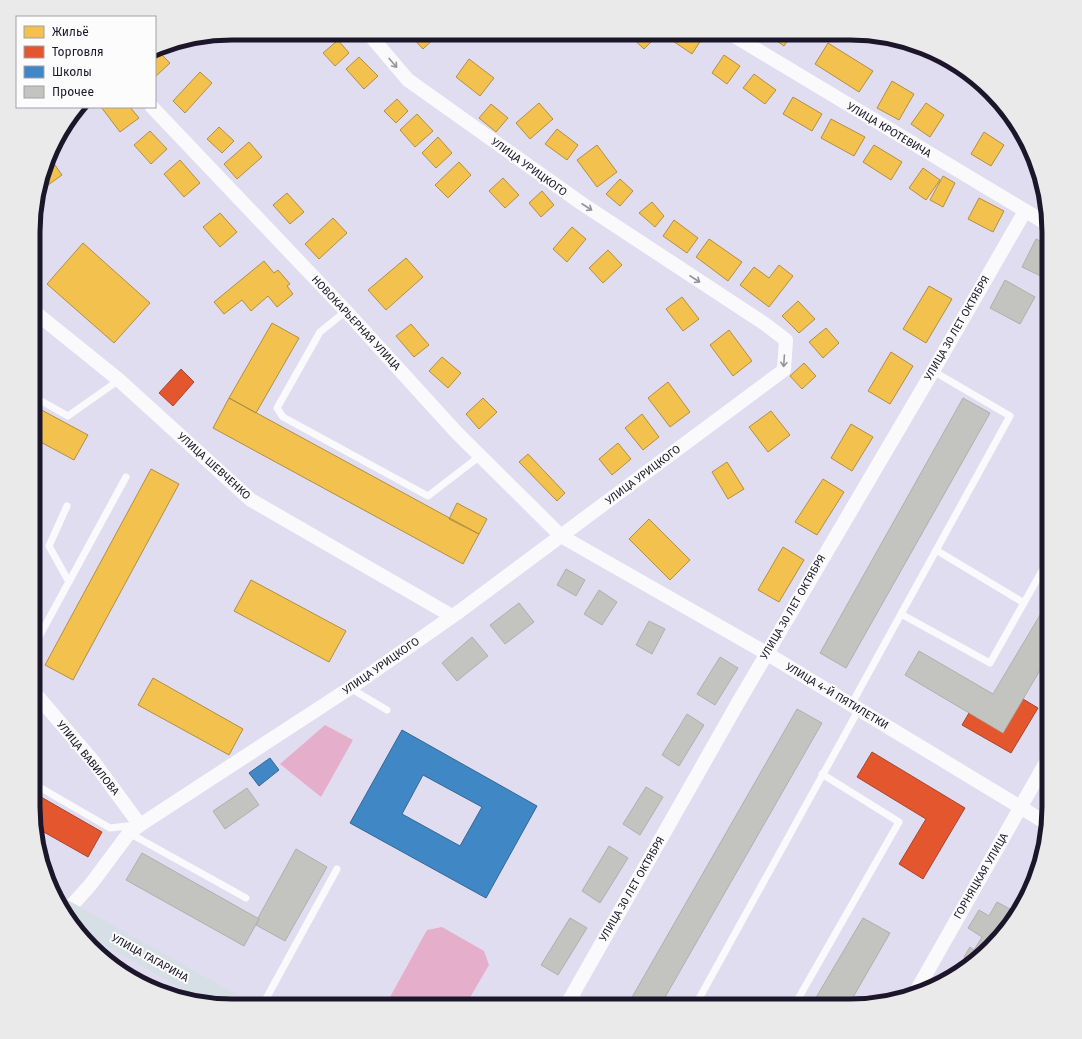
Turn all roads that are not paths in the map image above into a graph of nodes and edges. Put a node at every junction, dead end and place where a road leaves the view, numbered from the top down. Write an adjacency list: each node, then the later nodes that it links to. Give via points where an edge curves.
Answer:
1 (374, 40): 14 (street, УЛИЦА УРИЦКОГО, one-way to 14, via 408,80 580,203 786,340 784,370)
2 (741, 40): 4 (street, УЛИЦА КРОТЕВИЧА)
3 (153, 108): 6 (street, НОВОКАРЬЕРНАЯ УЛИЦА)
4 (1024, 211): 5 (street, УЛИЦА КРОТЕВИЧА); 8 (street, УЛИЦА 30 ЛЕТ ОКТЯБРЯ)
5 (1042, 221)
6 (346, 311): 11 (street, НОВОКАРЬЕРНАЯ УЛИЦА); 11 (lane, via 320,332 277,408 283,417 428,496)
7 (40, 316): 9 (street, УЛИЦА ШЕВЧЕНКО)
8 (933, 371): 15 (lane, via 1010,416); 22 (street, УЛИЦА 30 ЛЕТ ОКТЯБРЯ)
9 (119, 380): 10 (lane, via 68,416); 20 (street, УЛИЦА ШЕВЧЕНКО, via 251,500)
10 (40, 400)
11 (480, 456): 14 (street, НОВОКАРЬЕРНАЯ УЛИЦА)
12 (126, 477): 17 (lane)
13 (67, 506): 17 (lane, via 49,546)
14 (561, 536): 20 (street, УЛИЦА УРИЦКОГО); 22 (street, УЛИЦА 4-Й ПЯТИЛЕТКИ)
15 (936, 550): 18 (lane); 19 (lane)
16 (1042, 571): 18 (lane)
17 (69, 582): 21 (lane)
18 (1024, 602): 19 (lane, via 990,663)
19 (901, 614): 25 (lane)
20 (452, 616): 23 (street, УЛИЦА УРИЦКОГО)
21 (40, 635)
22 (766, 653): 25 (street, УЛИЦА 4-Й ПЯТИЛЕТКИ); 40 (street, УЛИЦА 30 ЛЕТ ОКТЯБРЯ)
23 (350, 688): 26 (lane); 32 (street, УЛИЦА УРИЦКОГО)
24 (40, 699): 32 (street, УЛИЦА ВАВИЛОВА, via 93,761)
25 (855, 707): 28 (lane); 30 (street, УЛИЦА 4-Й ПЯТИЛЕТКИ)
26 (387, 710)
27 (1042, 770): 30 (street, ГОРНЯЦКАЯ УЛИЦА)
28 (822, 774): 41 (lane); 42 (lane, via 899,822)
29 (40, 787): 32 (lane, via 110,828)
30 (1021, 807): 31 (street, УЛИЦА 4-Й ПЯТИЛЕТКИ); 37 (street, ГОРНЯЦКАЯ УЛИЦА)
31 (1042, 820)
32 (135, 829): 34 (lane); 35 (street, УЛИЦА УРИЦКОГО)
33 (337, 869): 39 (lane)
34 (246, 898)
35 (69, 909)
36 (74, 916): 38 (main road, УЛИЦА ГАГАРИНА)
37 (919, 986)
38 (222, 999)
39 (266, 999)
40 (570, 999)
41 (699, 999)
42 (798, 999)

